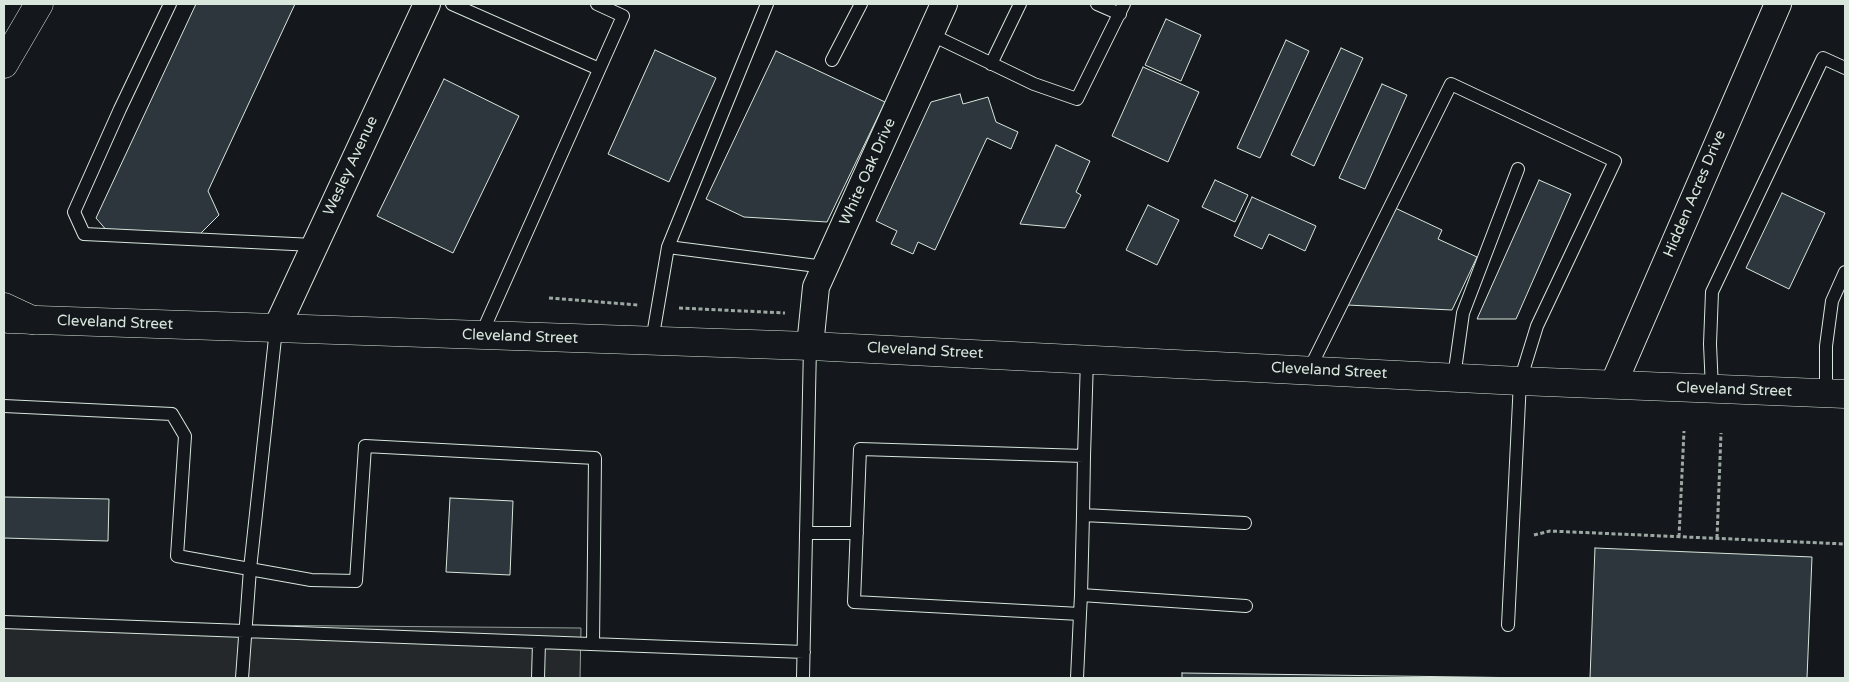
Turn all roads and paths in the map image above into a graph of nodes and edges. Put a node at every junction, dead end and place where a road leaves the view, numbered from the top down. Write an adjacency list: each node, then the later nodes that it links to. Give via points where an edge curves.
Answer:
1 (39, 4): 15 (main road)
2 (170, 4): 20 (lane, via 74,212 84,234)
3 (427, 4): 20 (street, Wesley Avenue)
4 (452, 4): 18 (lane)
5 (597, 4): 18 (lane, via 623,16)
6 (861, 4): 14 (lane)
7 (944, 4): 13 (street, White Oak Drive)
8 (1020, 4): 16 (lane)
9 (1096, 4): 12 (lane)
10 (1778, 4): 38 (street, Hidden Acres Drive)
11 (762, 5): 21 (lane)
12 (1122, 9): 16 (lane, via 1077,99)
13 (930, 34): 16 (lane); 22 (street, White Oak Drive)
14 (832, 60)
15 (4, 64)
16 (990, 64)
17 (1845, 68): 39 (lane, via 1823,58 1712,292)
18 (599, 70): 31 (lane)
19 (1518, 168): 36 (lane, via 1463,313)
20 (314, 245): 30 (street, Wesley Avenue)
21 (668, 247): 22 (lane); 25 (lane)
22 (825, 267): 27 (street, White Oak Drive, via 816,287)
23 (1845, 272): 40 (lane, via 1832,301 1826,346)
24 (549, 298): 25 (path)
25 (658, 306): 27 (path); 32 (lane)
26 (4, 308): 29 (main road)
27 (813, 314): 33 (street, White Oak Drive)
28 (4, 319): 29 (main road, Cleveland Street)
29 (32, 320): 30 (main road, Cleveland Street)
30 (276, 329): 31 (main road, Cleveland Street); 53 (lane)
31 (481, 335): 32 (main road, Cleveland Street)
32 (652, 341): 33 (main road, Cleveland Street)
33 (810, 346): 34 (main road, Cleveland Street); 47 (lane)
34 (1087, 359): 35 (main road, Cleveland Street); 44 (lane)
35 (1309, 370): 36 (main road, Cleveland Street); 37 (lane, via 1451,84 1615,161 1537,326)
36 (1454, 377): 37 (main road, Cleveland Street)
37 (1520, 381): 38 (main road, Cleveland Street); 58 (lane)
38 (1613, 385): 39 (main road, Cleveland Street)
39 (1712, 389): 40 (main road, Cleveland Street)
40 (1836, 393)
41 (4, 406): 53 (lane, via 172,414 185,436 178,556)
42 (1684, 431): 50 (path)
43 (1721, 433): 51 (path)
44 (1084, 456): 45 (lane); 48 (lane, via 860,449)
45 (1083, 515): 46 (lane); 54 (lane)
46 (1245, 523)
47 (806, 533): 48 (lane); 62 (lane)
48 (857, 533): 56 (lane, via 854,602)
49 (1535, 534): 50 (path, via 1550,531)
50 (1679, 537): 51 (path)
51 (1717, 538): 52 (path)
52 (1845, 544)
53 (250, 569): 59 (lane); 61 (lane, via 311,580 356,580 365,446 595,458)
54 (1081, 595): 55 (lane); 56 (lane)
55 (1246, 606)
56 (1080, 614): 66 (lane)
57 (4, 622): 59 (lane)
58 (1508, 626)
59 (244, 631): 60 (lane); 63 (lane)
60 (539, 642): 61 (lane); 64 (lane)
61 (593, 644): 62 (lane)
62 (804, 652): 65 (lane)
63 (242, 678)
64 (538, 678)
65 (803, 678)
66 (1077, 678)

